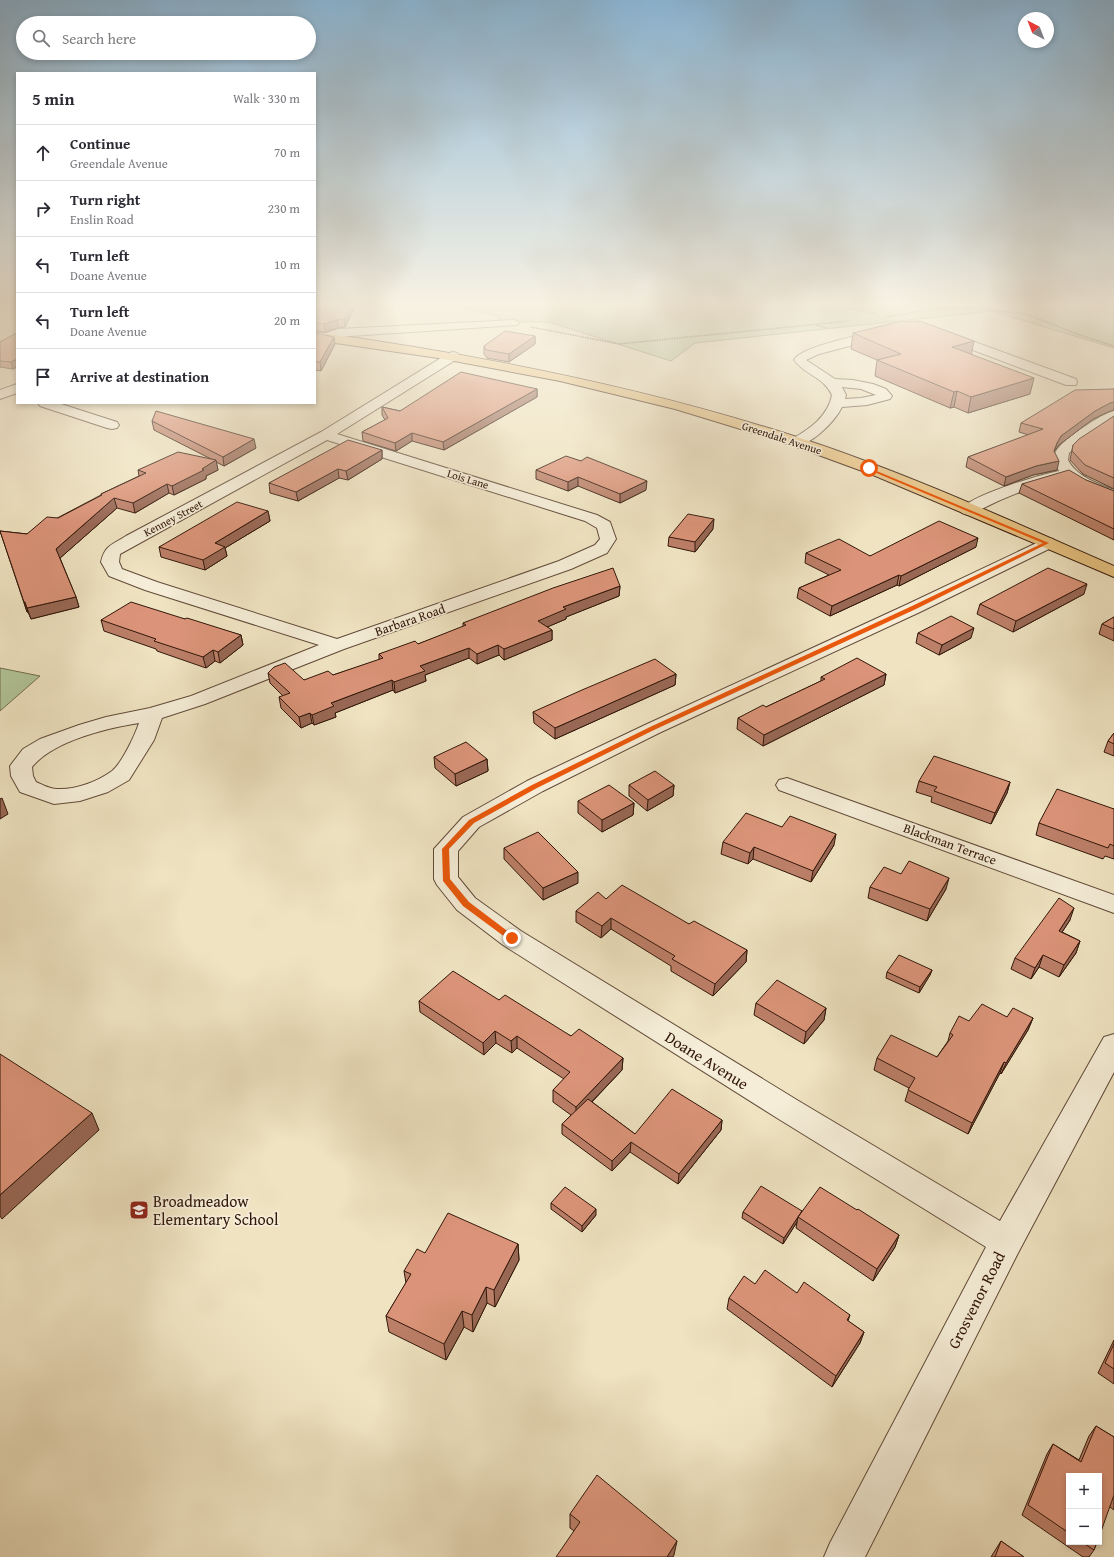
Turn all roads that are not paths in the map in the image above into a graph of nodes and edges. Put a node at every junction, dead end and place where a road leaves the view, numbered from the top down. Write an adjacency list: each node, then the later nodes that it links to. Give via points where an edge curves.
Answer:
1 (415, 380): 11 (street, Kenney Street)
2 (571, 380): 12 (main road, Greendale Avenue, via 710,415)
3 (828, 380): 6 (street)
4 (1065, 380): 5 (street)
5 (1071, 382)
6 (833, 383): 7 (street, via 839,396); 7 (street, via 855,383 882,392 885,396 860,403)
7 (837, 403): 12 (street, via 816,432)
8 (48, 404): 10 (street)
9 (1114, 415): 13 (street, via 1062,453 1061,461)
10 (112, 425)
11 (326, 435): 16 (street, Lois Lane, via 591,518 604,525); 19 (street, Kenney Street, via 132,540 112,552 110,562 115,572 151,586)
12 (797, 442): 15 (main road, Greendale Avenue, via 869,468)
13 (1070, 473): 14 (street); 15 (street, via 1038,479 1011,488)
14 (1114, 496)
15 (968, 510): 17 (main road, Greendale Avenue)
16 (605, 529): 19 (street, Barbara Road, via 608,538 601,549 565,565)
17 (1047, 543): 18 (main road, Greendale Avenue); 24 (street, Doane Avenue, via 535,786 472,822 446,849 446,879 466,904 512,938)
18 (1113, 571)
19 (337, 645): 20 (street, Barbara Road, via 198,700)
20 (154, 714): 20 (street, Barbara Road, via 143,740 121,775 100,787 80,794 54,797 28,788 22,776 21,766 31,754 47,744 106,723)
21 (787, 785): 22 (street, Blackman Terrace)
22 (1114, 904)
23 (1114, 1045): 24 (street, Grosvenor Road)
24 (1006, 1242): 25 (street, Grosvenor Road)
25 (844, 1557)

